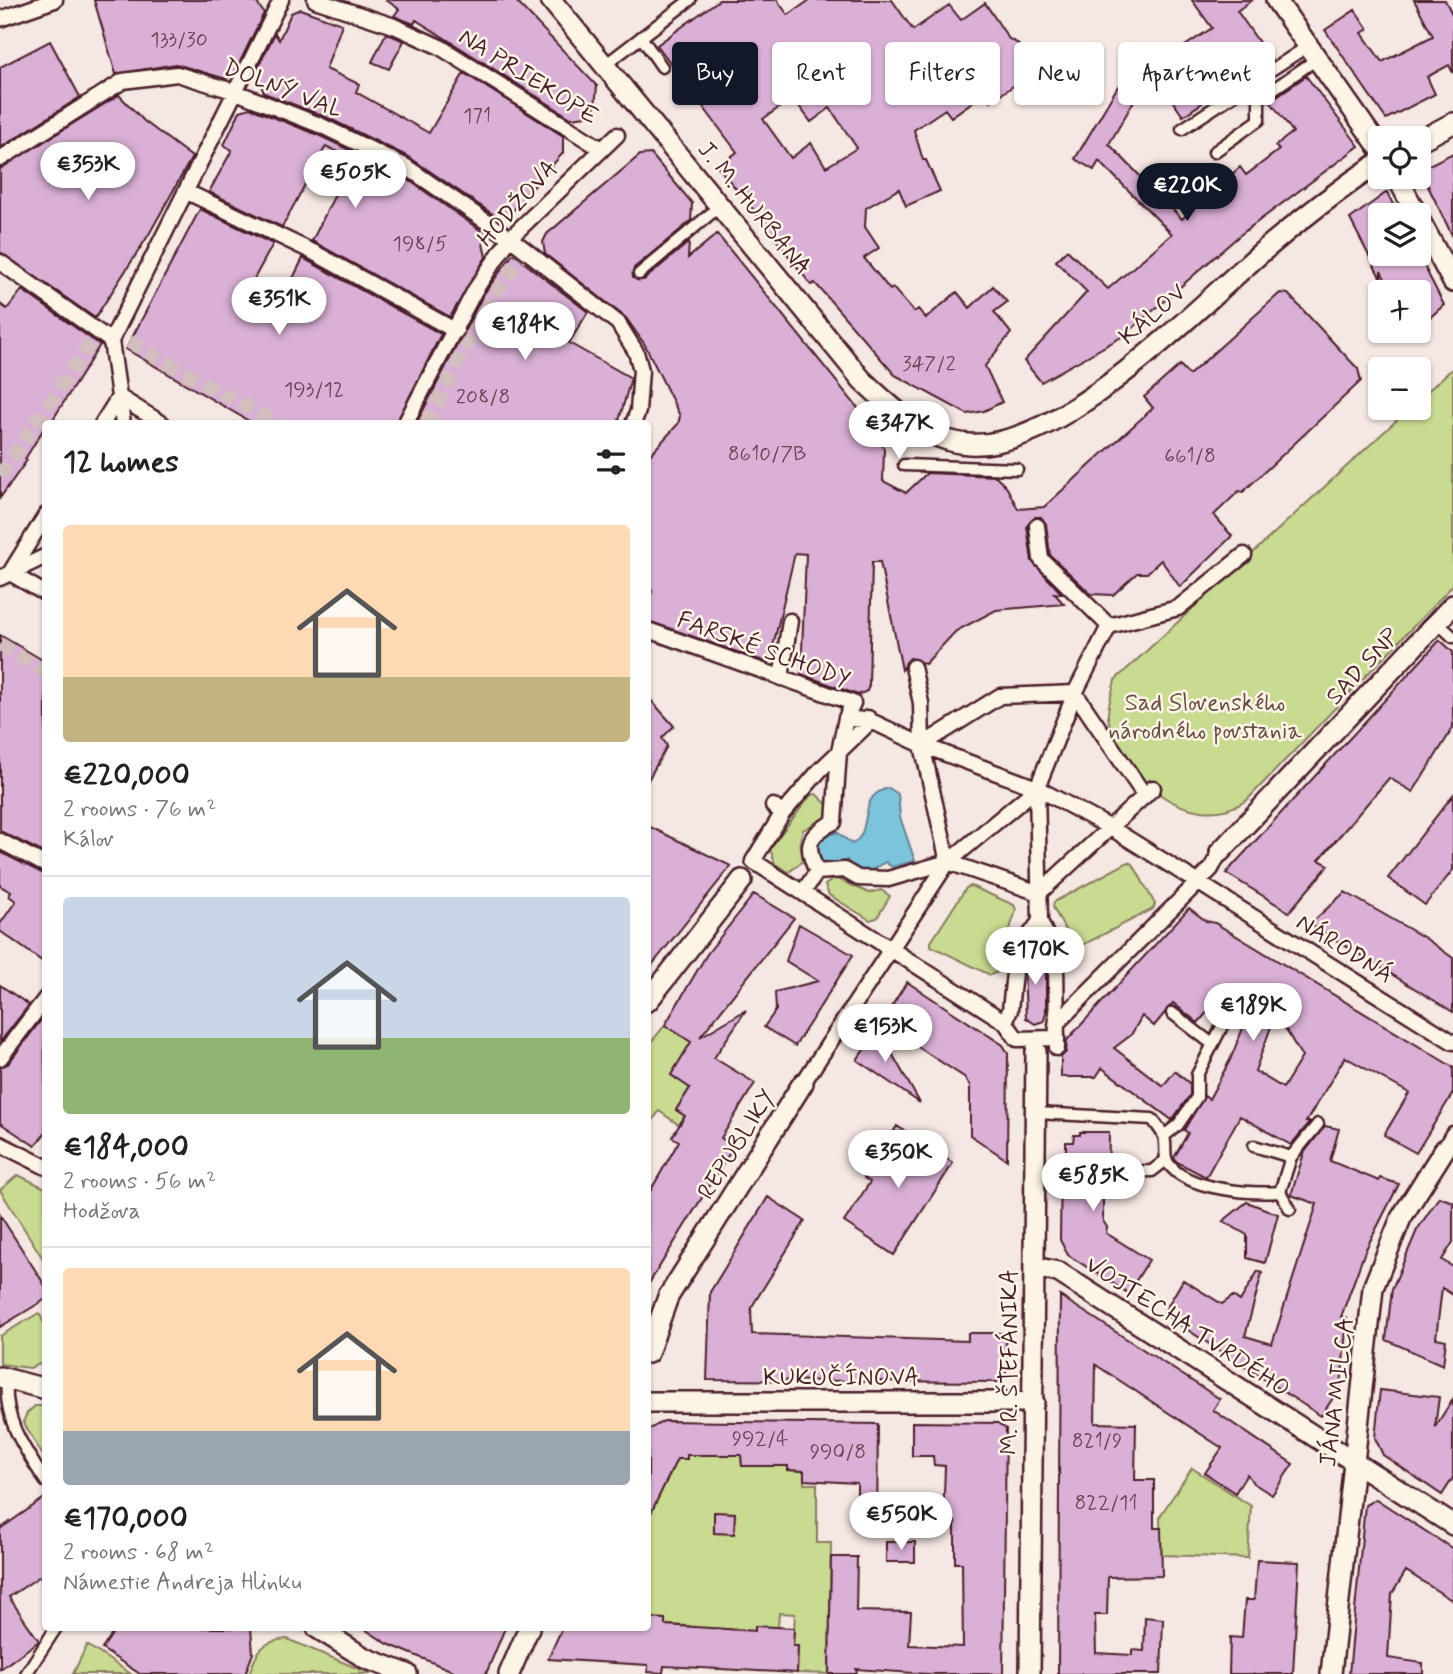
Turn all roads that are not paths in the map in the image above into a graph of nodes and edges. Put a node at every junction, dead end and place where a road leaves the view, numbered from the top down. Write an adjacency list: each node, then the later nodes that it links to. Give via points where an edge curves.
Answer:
1 (55, 0): 7 (street)
2 (315, 0): 18 (street, NA PRIEKOPE, via 440,47)
3 (551, 0): 10 (street, J. M. HURBANA)
4 (690, 0): 8 (lane)
5 (1276, 0): 9 (street)
6 (278, 1): 12 (street)
7 (0, 19)
8 (640, 37): 10 (lane); 11 (lane)
9 (1313, 52): 14 (lane); 15 (street); 19 (lane, via 1259,99 1259,120)
10 (605, 65): 23 (street, J. M. HURBANA)
11 (662, 66)
12 (236, 92): 20 (street, DOLNÝ VAL, via 177,74 123,81); 22 (street); 24 (street, DOLNÝ VAL, via 323,126 405,166)
13 (1453, 123): 17 (street)
14 (1182, 129)
15 (1368, 131)
16 (617, 135): 18 (street, HODŽOVA)
17 (1431, 135)
18 (600, 148): 24 (street, HODŽOVA)
19 (1214, 152)
20 (0, 159)
21 (1368, 171): 38 (street, KÁLOV, via 1265,249 1139,358 1048,425 1017,438 979,444)
22 (187, 192): 29 (street, via 313,252); 30 (street)
23 (722, 205): 27 (lane); 38 (street, J. M. HURBANA, via 862,380 901,416)
24 (510, 238): 29 (street, HODŽOVA, via 475,290); 37 (street, DOLNÝ VAL, via 522,254 605,312 627,334 641,370)
25 (1431, 241): 28 (street)
26 (0, 262): 30 (street, via 30,278 96,334)
27 (639, 274)
28 (1453, 282)
29 (456, 331): 36 (street, HODŽOVA)
30 (113, 337): 31 (street); 32 (street)
31 (130, 342)
32 (119, 397): 33 (street); 34 (street); 35 (street)
33 (105, 420)
34 (122, 420)
35 (156, 420)
36 (407, 420)
37 (634, 420)
38 (932, 434)
39 (904, 465): 40 (lane)
40 (1017, 469)
41 (42, 521): 45 (street)
42 (1037, 526): 50 (street, via 1041,559)
43 (1244, 555): 50 (street, via 1181,612)
44 (42, 558): 45 (street)
45 (5, 575): 46 (street)
46 (42, 592)
47 (1453, 605): 49 (street, SAD SNP)
48 (790, 621): 54 (street)
49 (1437, 622): 52 (lane); 65 (street, SAD SNP)
50 (1110, 626): 55 (street)
51 (651, 631): 54 (street, FARSKÉ SCHODY)
52 (1453, 637)
53 (913, 667): 59 (street, via 921,703)
54 (781, 678): 56 (street, FARSKÉ SCHODY)
55 (1075, 693): 59 (street, via 1000,696); 61 (street); 62 (street, via 1149,792)
56 (853, 703): 57 (street, FARSKÉ SCHODY); 58 (street)
57 (846, 718): 58 (street); 60 (street, FARSKÉ SCHODY)
58 (871, 721): 59 (street, NÁRODNÁ); 60 (street)
59 (922, 745): 61 (street, NÁRODNÁ); 66 (street)
60 (839, 751): 64 (street, via 778,810); 68 (street, FARSKÉ SCHODY, via 834,822 811,839 809,855)
61 (1037, 788): 62 (street, NÁRODNÁ); 66 (street); 72 (street)
62 (1111, 828): 70 (street, NÁRODNÁ); 72 (street)
63 (0, 841): 67 (street)
64 (753, 861): 69 (street); 71 (street)
65 (1220, 861): 70 (street)
66 (948, 862): 68 (street, via 888,879 858,878 844,870); 72 (street); 74 (street, REPUBLIKY)
67 (42, 863)
68 (817, 872): 71 (street)
69 (742, 880): 75 (street)
70 (1196, 882): 80 (street); 81 (street, NÁRODNÁ)
71 (803, 892): 74 (street)
72 (1039, 893): 73 (street)
73 (1040, 921): 79 (street, via 1016,954); 80 (street, via 1056,957)
74 (891, 947): 79 (street); 85 (street, REPUBLIKY)
75 (651, 997)
76 (42, 1003): 84 (street)
77 (1230, 1011): 82 (lane)
78 (1172, 1013): 82 (lane)
79 (1005, 1022): 83 (street, via 1015,1045)
80 (1056, 1037): 83 (street)
81 (1453, 1042)
82 (1211, 1043): 88 (lane, via 1197,1075 1197,1097 1178,1125)
83 (1035, 1044): 86 (street, M. R. ŠTEFÁNIKA)
84 (0, 1058)
85 (803, 1083): 99 (street, REPUBLIKY, via 668,1297)
86 (1036, 1113): 88 (lane, via 1152,1119); 98 (street, M. R. ŠTEFÁNIKA)
87 (1318, 1124): 92 (lane)
88 (1164, 1136): 93 (lane)
89 (1448, 1142): 104 (street, JÁNA MILCA, via 1401,1218 1373,1289)
90 (0, 1144): 94 (street)
91 (1254, 1146): 92 (lane)
92 (1291, 1157): 96 (lane)
93 (1166, 1160): 95 (lane, via 1152,1171); 96 (lane, via 1176,1173 1204,1185)
94 (42, 1165)
95 (1118, 1172)
96 (1280, 1192): 97 (lane)
97 (1290, 1209)
98 (1034, 1267): 103 (street, M. R. ŠTEFÁNIKA); 104 (street, VOJTECHA TVRDÉHO, via 1058,1272)
99 (651, 1345)
100 (3, 1377): 101 (street); 105 (lane, via 10,1422)
101 (42, 1384)
102 (651, 1402): 103 (street, KUKUČÍNOVA)
103 (1034, 1402): 113 (street, M. R. ŠTEFÁNIKA)
104 (1353, 1462): 106 (street, VOJTECHA TVRDÉHO); 114 (street, JÁNA MILCA)
105 (42, 1475)
106 (1453, 1525)
107 (54, 1631): 110 (lane)
108 (322, 1631): 111 (street, via 365,1658)
109 (528, 1631): 112 (street)
110 (26, 1674)
111 (407, 1674)
112 (509, 1674)
113 (1030, 1674)
114 (1331, 1674)

